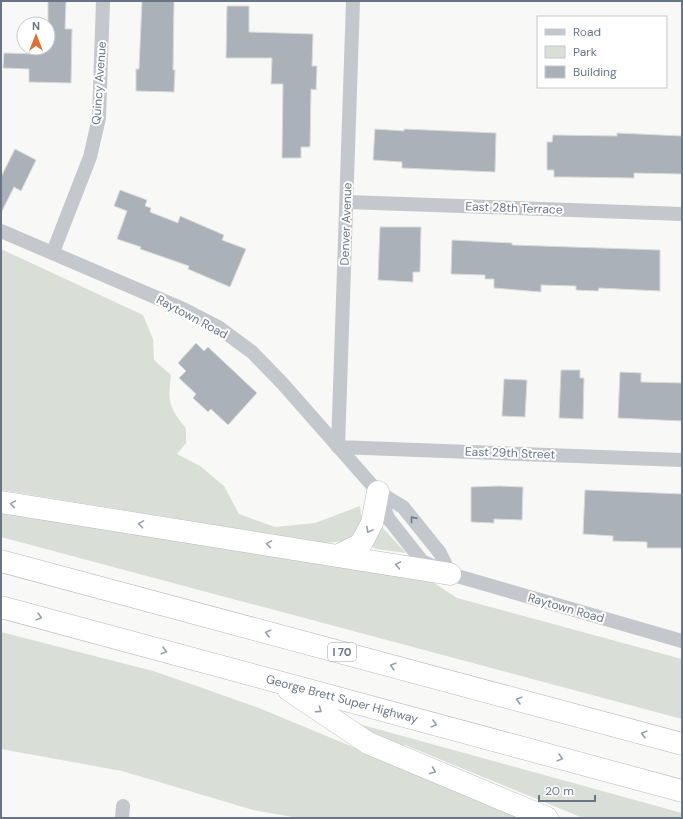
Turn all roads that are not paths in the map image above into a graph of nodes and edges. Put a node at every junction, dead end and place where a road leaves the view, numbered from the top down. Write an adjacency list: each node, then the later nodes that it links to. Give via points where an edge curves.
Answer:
1 (104, 1): 6 (street, Quincy Avenue, via 99,118 90,157)
2 (353, 1): 3 (street, Denver Avenue)
3 (347, 202): 4 (street, East 28th Terrace); 7 (street, Denver Avenue)
4 (682, 214)
5 (1, 231): 6 (street, Raytown Road)
6 (53, 252): 7 (street, Raytown Road, via 218,327 252,352)
7 (338, 447): 8 (street, East 29th Street); 9 (street, Raytown Road)
8 (682, 460)
9 (378, 492): 11 (highway, one-way to 11, via 372,524 361,544); 13 (street, Raytown Road, one-way to 9, via 440,554 403,507); 13 (street, Raytown Road, via 388,518 422,561)
10 (1, 502): 11 (highway, one-way to 10)
11 (339, 555): 13 (highway, one-way to 11)
12 (1, 561): 17 (highway, I 70, one-way to 12)
13 (450, 574): 15 (street, Raytown Road)
14 (1, 607): 16 (highway, George Brett Super Highway, one-way to 16)
15 (682, 641)
16 (275, 681): 18 (highway, George Brett Super Highway, one-way to 18); 19 (highway, one-way to 19, via 368,743)
17 (682, 744)
18 (682, 791)
19 (547, 818)

